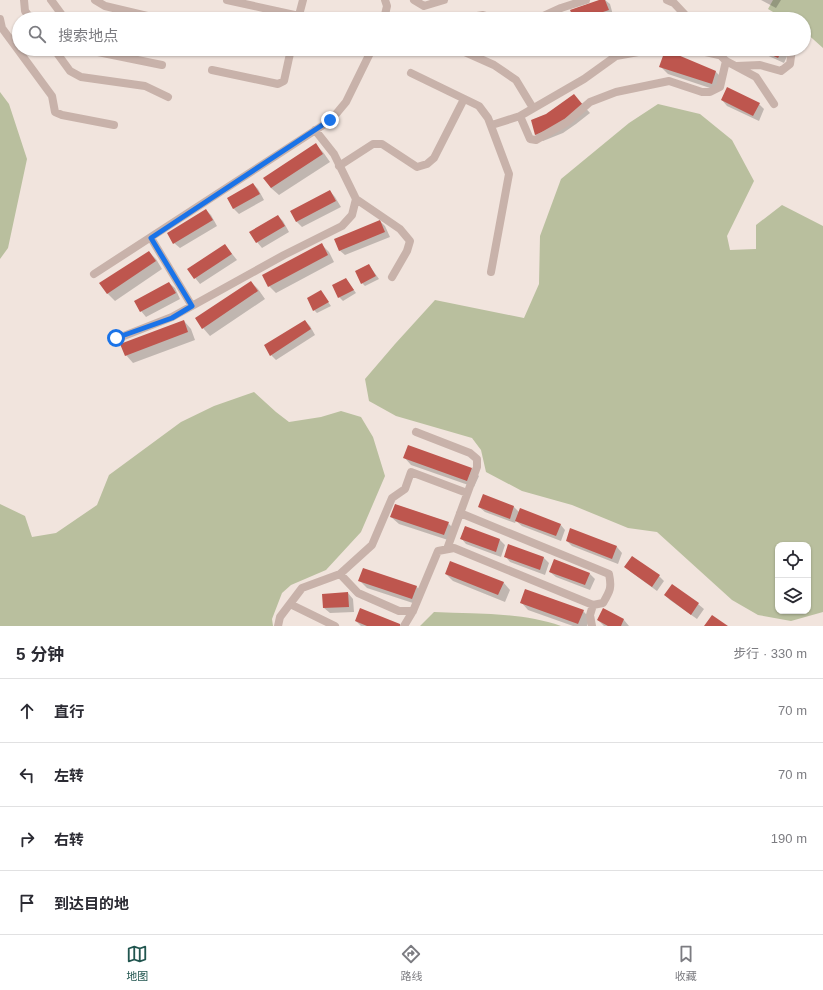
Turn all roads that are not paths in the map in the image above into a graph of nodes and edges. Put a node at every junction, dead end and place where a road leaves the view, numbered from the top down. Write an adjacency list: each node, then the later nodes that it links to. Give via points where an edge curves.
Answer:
1 (24, 0): 12 (street)
2 (51, 0): 13 (street)
3 (95, 0): 14 (street, via 105,6)
4 (227, 0): 11 (street)
5 (303, 0): 16 (street)
6 (385, 0): 17 (street)
7 (414, 0): 8 (street, via 424,6)
8 (444, 0)
9 (586, 0): 18 (street)
10 (667, 0): 19 (street)
11 (244, 2): 15 (street)
12 (26, 12)
13 (60, 12)
14 (130, 12)
15 (278, 12)
16 (300, 12)
17 (386, 12)
18 (552, 12)
19 (682, 12)
20 (0, 19): 21 (street, via 2,28)
21 (12, 42)
22 (23, 56): 42 (street, via 52,96 55,112 62,116)
23 (59, 56): 36 (street, via 70,71 81,77 145,86)
24 (118, 56): 32 (street)
25 (289, 56): 34 (street, via 284,81 278,84)
26 (369, 56): 43 (street, via 346,102 330,120)
27 (474, 56): 39 (street, via 494,65 516,80)
28 (616, 56): 39 (street, via 584,79)
29 (721, 56): 31 (street)
30 (791, 56): 33 (street, via 790,64 782,70 760,65)
31 (726, 61): 33 (street); 40 (street, via 720,87 710,92 702,92 668,81 616,92 590,102 567,122 536,140 530,139)
32 (162, 65)
33 (735, 66): 38 (street, via 756,77)
34 (212, 70)
35 (410, 73): 37 (street)
36 (168, 97)
37 (464, 99): 44 (street, via 434,158 427,164 417,167 382,144 374,144); 47 (street, via 479,106 488,118 509,174)
38 (774, 104)
39 (533, 108): 40 (street)
40 (520, 116): 41 (street)
41 (495, 124)
42 (114, 125)
43 (315, 130): 44 (street, via 334,154); 46 (street)
44 (339, 166): 45 (street)
45 (356, 199): 49 (street, via 400,229 410,241); 50 (street, via 352,215 342,226)
46 (151, 238): 48 (street); 50 (street)
47 (491, 272)
48 (94, 274)
49 (392, 278)
50 (192, 306): 51 (street, via 172,318)
51 (116, 338)
52 (416, 432): 53 (street, via 470,453 476,459 477,466)
53 (467, 494): 54 (street); 56 (street, via 411,472 404,489 392,498 372,545)
54 (460, 513): 55 (street); 58 (street, via 609,574 609,593 603,603)
55 (447, 549): 58 (street, via 454,548); 59 (street, via 438,551)
56 (340, 574): 57 (street, via 302,588); 59 (street, via 358,593 399,611)
57 (290, 604): 60 (street); 61 (street, via 280,617)
58 (593, 605): 63 (street, via 590,615)
59 (413, 611): 62 (street)
60 (331, 625)
61 (278, 626)
62 (404, 626)
63 (592, 626)

